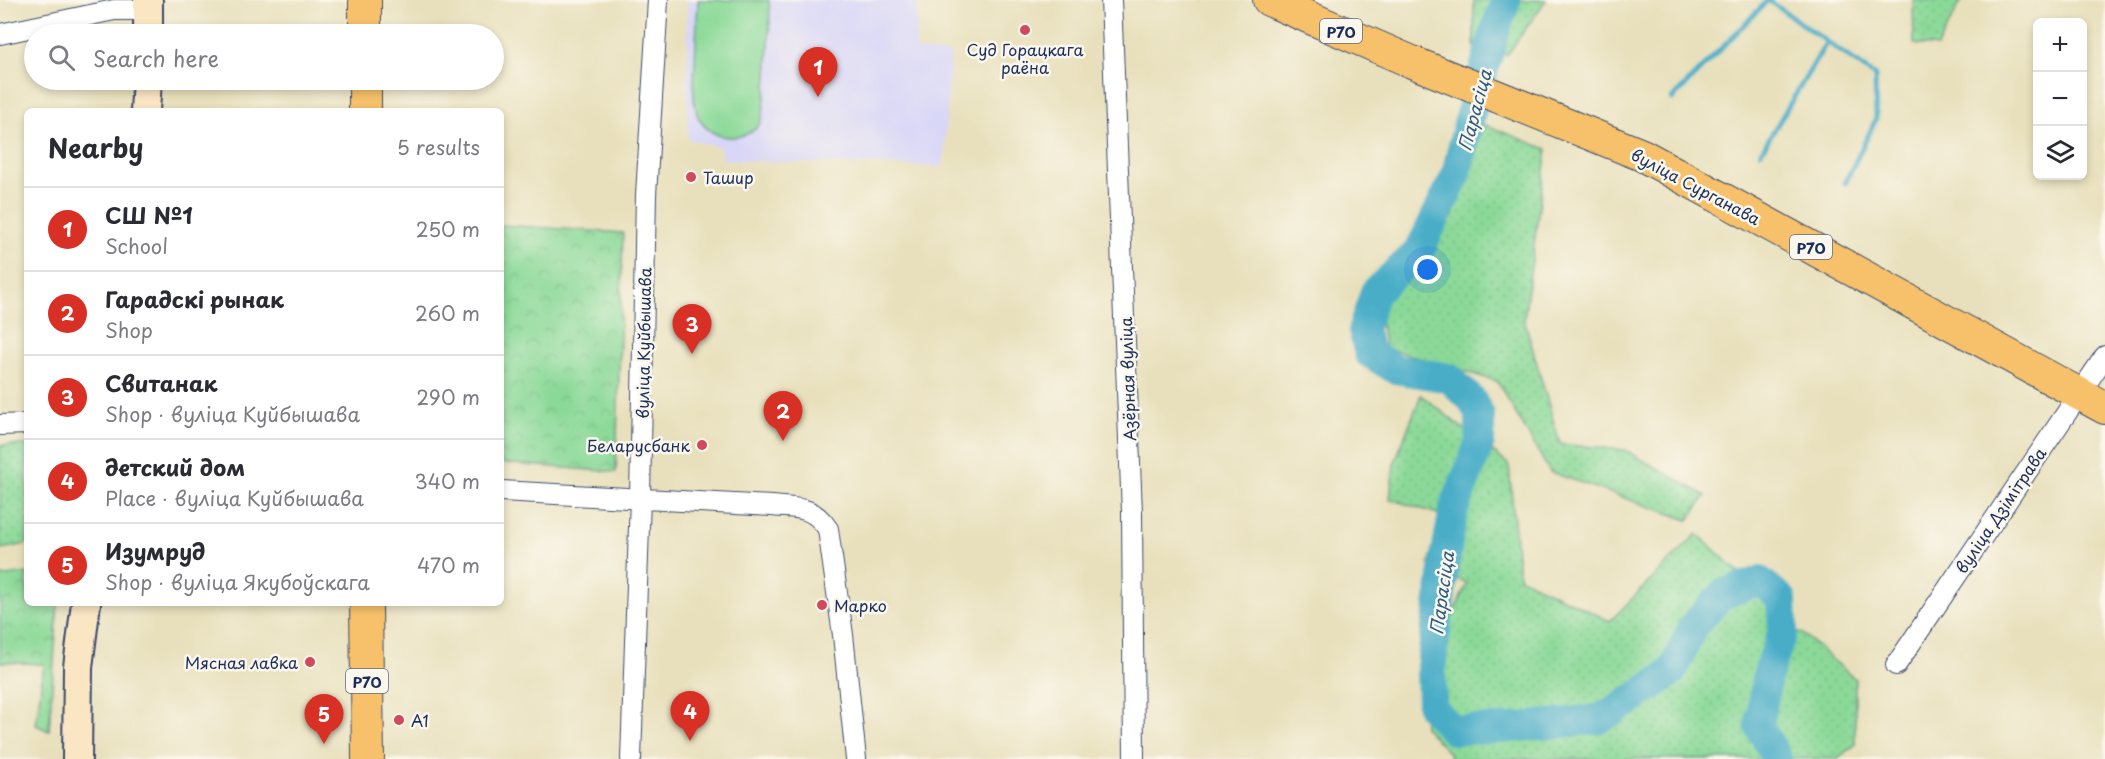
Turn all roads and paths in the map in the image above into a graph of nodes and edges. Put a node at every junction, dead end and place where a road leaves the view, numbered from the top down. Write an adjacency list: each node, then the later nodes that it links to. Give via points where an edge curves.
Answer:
1 (365, 0): 7 (main road)
2 (658, 0): 19 (street, вуліца Куйбышава, via 646,195)
3 (1111, 0): 27 (street, Азёрная вуліца, via 1132,512)
4 (1269, 0): 15 (main road, вуліца Сурганава / Р70, via 1642,155)
5 (148, 15): 6 (street, via 114,10)
6 (45, 24)
7 (365, 24)
8 (24, 28): 9 (street)
9 (0, 33)
10 (147, 90): 12 (main road)
11 (365, 90): 13 (main road)
12 (146, 108)
13 (365, 108)
14 (2105, 356): 15 (street, вуліца Дзімітрава)
15 (2092, 401): 22 (street, вуліца Дзімітрава)
16 (24, 424): 17 (street)
17 (0, 425)
18 (504, 490): 19 (street)
19 (640, 498): 25 (street, вуліца Куйбышава); 26 (street, via 772,506 810,511 820,517 828,529)
20 (86, 606): 23 (main road, via 78,668)
21 (366, 606): 24 (main road, Р70)
22 (1896, 665)
23 (77, 759)
24 (368, 759)
25 (631, 759)
26 (856, 759)
27 (1134, 759)

